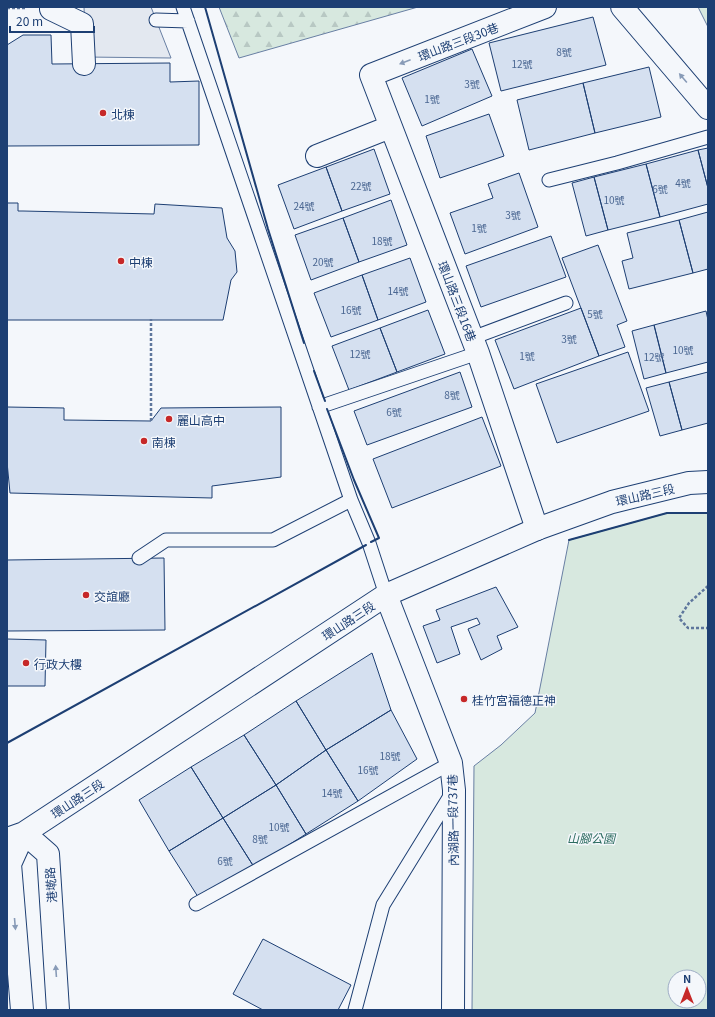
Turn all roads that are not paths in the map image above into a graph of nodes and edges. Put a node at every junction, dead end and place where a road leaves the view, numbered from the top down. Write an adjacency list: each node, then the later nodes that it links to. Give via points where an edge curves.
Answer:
1 (183, 7): 6 (lane)
2 (545, 7): 8 (street, 環山路三段30巷, one-way to 8)
3 (622, 7): 9 (street, one-way to 3)
4 (51, 9): 7 (street, via 82,24)
5 (156, 20): 6 (lane)
6 (188, 21): 16 (lane)
7 (84, 64)
8 (371, 75): 10 (street, 環山路三段16巷)
9 (708, 108)
10 (390, 127): 12 (street); 15 (street, 環山路三段16巷)
11 (708, 137): 13 (lane)
12 (317, 156)
13 (549, 180)
14 (566, 303): 15 (lane)
15 (475, 346): 16 (lane); 19 (street, 環山路三段16巷)
16 (319, 407): 18 (lane)
17 (708, 482): 19 (street, 環山路三段, via 612,502)
18 (351, 500): 20 (lane, via 273,540 166,540); 21 (lane)
19 (537, 529): 21 (street, 環山路三段)
20 (140, 558)
21 (386, 595): 22 (street, 內湖路一段737巷); 24 (street, 環山路三段)
22 (451, 763): 23 (street, 內湖路一段737巷); 25 (lane)
23 (454, 790): 28 (lane, via 383,905); 29 (street, 內湖路一段737巷)
24 (16, 836): 26 (street, one-way to 26, via 10,864); 27 (street, 港墘路, one-way to 24, via 48,854)
25 (196, 904)
26 (22, 1010)
27 (58, 1010)
28 (355, 1010)
29 (453, 1010)

